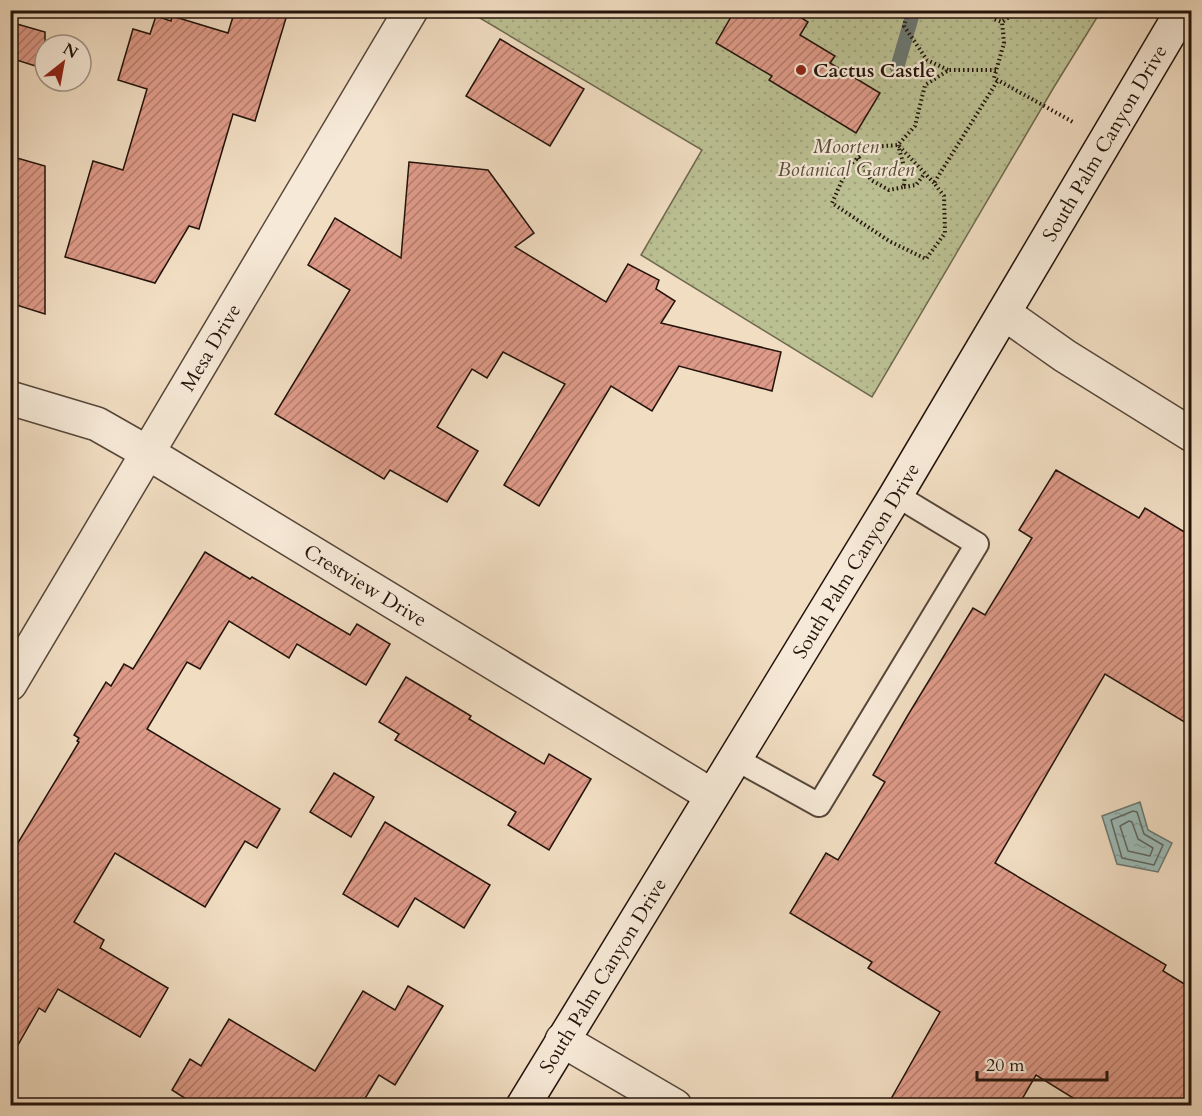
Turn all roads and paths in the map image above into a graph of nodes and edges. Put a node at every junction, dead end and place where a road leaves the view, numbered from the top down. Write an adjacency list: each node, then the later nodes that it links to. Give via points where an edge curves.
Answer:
1 (411, 10): 19 (street, Mesa Drive)
2 (912, 10): 7 (path, via 904,26 927,60)
3 (985, 10): 6 (path)
4 (1019, 10): 6 (path)
5 (1183, 10): 10 (street, South Palm Canyon Drive)
6 (1002, 22): 8 (path, via 1004,43)
7 (949, 70): 8 (path); 11 (path, via 925,85 915,126)
8 (996, 70): 9 (path, via 994,78)
9 (998, 80): 10 (path); 14 (path)
10 (1105, 139): 16 (street, South Palm Canyon Drive)
11 (898, 145): 12 (path, via 870,147); 13 (path); 15 (path, via 905,170)
12 (858, 158): 14 (path, via 848,166 832,203 889,242 926,259 945,232 944,196); 15 (path, via 871,180 889,190)
13 (925, 173): 14 (path); 15 (path, via 916,186)
14 (934, 183)
15 (904, 187)
16 (1004, 313): 18 (street); 20 (street, South Palm Canyon Drive)
17 (10, 398): 19 (street, Crestview Drive, via 97,424)
18 (1191, 435)
19 (148, 453): 21 (street, Mesa Drive); 23 (street, Crestview Drive)
20 (896, 495): 22 (street, South Palm Canyon Drive); 22 (lane, via 977,544 819,805)
21 (10, 684)
22 (734, 758): 23 (street, South Palm Canyon Drive)
23 (711, 795): 24 (street, South Palm Canyon Drive)
24 (562, 1040): 25 (street, South Palm Canyon Drive); 26 (street)
25 (523, 1106)
26 (675, 1106)

